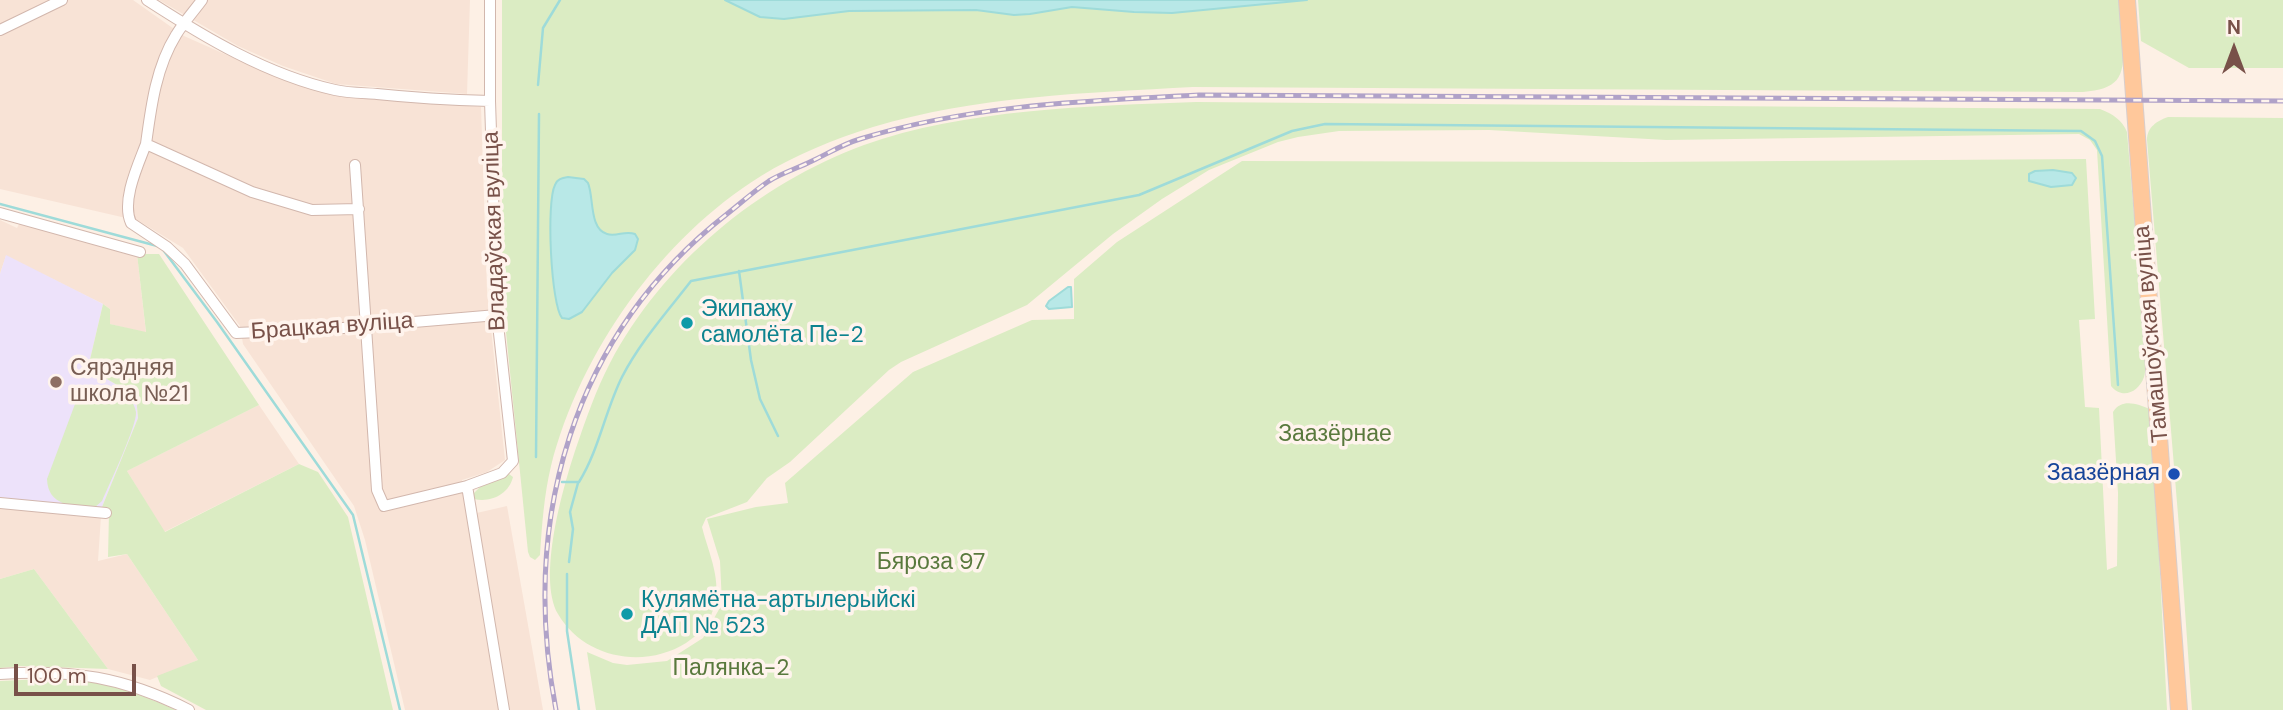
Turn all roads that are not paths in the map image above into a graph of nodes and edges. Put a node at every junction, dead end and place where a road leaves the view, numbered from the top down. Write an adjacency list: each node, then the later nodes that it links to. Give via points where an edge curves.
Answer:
1 (62, 0): 7 (street)
2 (147, 0): 6 (street)
3 (202, 0): 6 (street)
4 (490, 0): 8 (street, Владаўская вуліца)
5 (2127, 0): 22 (main road, Тамашоўская вуліца)
6 (184, 24): 8 (street, via 284,74 335,90); 9 (street, via 164,60)
7 (0, 30)
8 (490, 101): 14 (street, Владаўская вуліца)
9 (146, 144): 11 (street, via 264,195 312,209); 15 (street, Брацкая вуліца, via 132,177 131,223 185,264 236,333)
10 (355, 165): 11 (street)
11 (359, 209): 15 (street)
12 (0, 213): 13 (street)
13 (140, 252)
14 (497, 315): 15 (street, Брацкая вуліца); 16 (street, Владаўская вуліца, via 513,461 502,473)
15 (367, 326): 16 (street, via 377,490 384,506)
16 (467, 486): 21 (street)
17 (0, 503): 18 (street)
18 (106, 513)
19 (0, 674): 20 (street, via 70,673 111,679)
20 (189, 710)
21 (504, 710)
22 (2179, 710)

